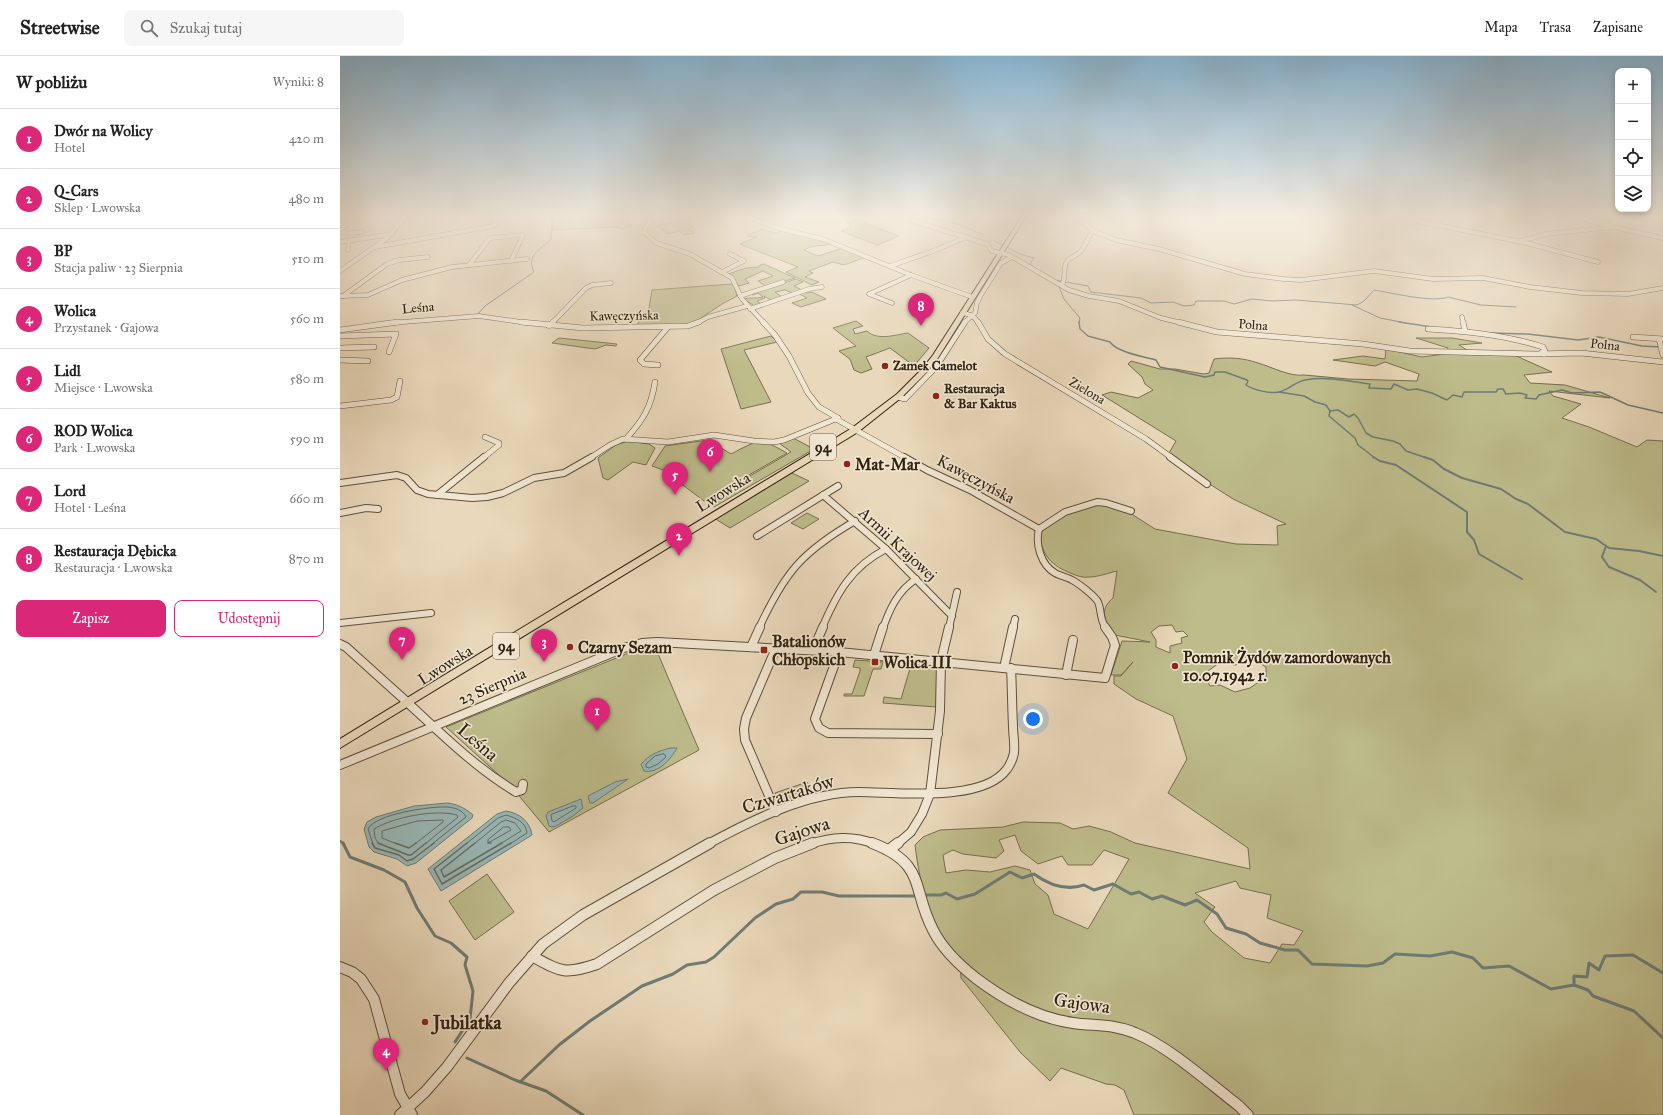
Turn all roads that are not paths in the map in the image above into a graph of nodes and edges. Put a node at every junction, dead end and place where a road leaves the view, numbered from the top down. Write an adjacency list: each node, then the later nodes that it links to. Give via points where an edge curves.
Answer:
1 (385, 265): 18 (street)
2 (465, 265): 18 (street, via 408,278 368,295)
3 (710, 265): 11 (street, Kawęczyńska)
4 (734, 265): 11 (street)
5 (992, 265): 20 (main road, Lwowska / 94)
6 (1000, 265): 24 (street, via 981,295)
7 (1027, 265): 15 (street, Polna)
8 (1065, 265): 15 (street)
9 (1215, 265): 17 (street, via 1245,274 1291,280 1374,271 1433,279 1483,278 1582,293 1628,294)
10 (890, 266): 12 (street)
11 (722, 272): 19 (street, Kawęczyńska, via 735,282)
12 (911, 274): 20 (street); 21 (street, via 869,294)
13 (783, 282): 19 (street)
14 (611, 283): 28 (street, via 586,288)
15 (1061, 284): 39 (street, Polna, via 1082,295 1119,301 1168,320 1226,334 1351,343 1406,350)
16 (822, 286): 22 (street, Kawęczyńska)
17 (1663, 288)
18 (342, 296)
19 (740, 296): 22 (street, Kawęczyńska)
20 (972, 297): 23 (main road, Lwowska / 94)
21 (892, 303)
22 (749, 308): 29 (street, Kawęczyńska, via 708,317 690,326); 49 (street, Kawęczyńska, via 775,335 819,407)
23 (962, 313): 24 (street); 27 (main road, Lwowska / 94)
24 (972, 316): 47 (street, via 966,320 936,367 904,399); 54 (street, Zielona, via 976,318 987,340 1005,354 1146,439)
25 (1462, 317): 32 (street)
26 (499, 319): 28 (street, Kawęczyńska); 31 (street, Leśna, via 479,316)
27 (956, 324): 47 (main road, Lwowska / 94, via 929,367); 50 (main road, Lwowska / 94, via 913,379)
28 (549, 326): 29 (street, Kawęczyńska, via 591,329)
29 (668, 327): 44 (street, via 640,360 644,364)
30 (1428, 328): 32 (street)
31 (340, 330)
32 (1466, 331): 39 (street, via 1535,343 1544,347)
33 (340, 336): 38 (street, via 396,334)
34 (1633, 337): 35 (street, Polna)
35 (1661, 339): 40 (street, Polna, via 1659,343)
36 (374, 347): 37 (street)
37 (340, 348)
38 (390, 352)
39 (1544, 354): 43 (street, Polna, via 1580,353)
40 (1663, 355)
41 (340, 360): 42 (street)
42 (368, 361)
43 (1663, 362)
44 (658, 365)
45 (400, 381): 48 (street, via 397,397 391,400)
46 (655, 382): 52 (street, via 652,400 642,421)
47 (898, 397): 50 (main road, Lwowska / 94)
48 (340, 406)
49 (837, 419): 50 (street, Kawęczyńska); 52 (street, via 774,442 714,435 668,442)
50 (854, 429): 62 (street, Kawęczyńska); 81 (main road, Lwowska / 94, via 586,594 546,622)
51 (485, 437): 56 (street, via 499,443 498,445)
52 (626, 439): 56 (street, via 610,445 576,468 534,478 498,495 476,498)
53 (340, 483): 56 (street, via 397,475 406,478 417,490)
54 (1207, 484)
55 (838, 486): 57 (street)
56 (437, 495)
57 (823, 496): 61 (street, Armii Krajowej); 63 (street)
58 (378, 510): 60 (street, via 366,508)
59 (1130, 511): 62 (street, via 1097,502 1065,512)
60 (340, 513)
61 (855, 521): 64 (street, Armii Krajowej); 73 (street, via 820,544 794,568 785,580)
62 (1039, 529): 80 (street, 23 Sierpnia, via 1039,548 1048,567 1075,581 1098,602 1100,622 1115,645 1105,678)
63 (757, 536)
64 (886, 549): 65 (street, Armii Krajowej); 75 (street, via 866,561 848,578 836,597)
65 (916, 579): 68 (street, Armii Krajowej); 77 (street, via 897,596)
66 (957, 592): 68 (street)
67 (431, 613): 70 (street)
68 (952, 616): 78 (street)
69 (1015, 619): 79 (street)
70 (340, 623)
71 (1073, 640): 80 (street)
72 (340, 644): 81 (street, Leśna)
73 (751, 647): 74 (street, 23 Sierpnia); 83 (street, 23 Sierpnia, via 657,642 632,645)
74 (776, 648): 75 (street, 23 Sierpnia); 91 (street, via 746,718 744,729 745,740)
75 (813, 650): 76 (street, 23 Sierpnia)
76 (838, 652): 77 (street, 23 Sierpnia); 85 (street, via 815,719 819,728 828,733)
77 (874, 655): 78 (street, 23 Sierpnia)
78 (941, 661): 79 (street, 23 Sierpnia); 85 (street)
79 (1007, 668): 80 (street, 23 Sierpnia); 90 (street, Czwartaków, via 1014,754 1010,764 1002,775 978,788)
80 (1066, 675)
81 (409, 704): 82 (street, Leśna); 86 (main road, Lwowska / 94); 87 (main road, Lwowska / 94)
82 (426, 719): 83 (street, Leśna); 84 (street)
83 (435, 726): 84 (street, 23 Sierpnia); 89 (street, Leśna, via 457,748 503,785 516,792 522,790)
84 (417, 734): 88 (street, 23 Sierpnia)
85 (938, 734): 90 (street)
86 (340, 744)
87 (340, 748)
88 (340, 765)
89 (524, 784)
90 (930, 794): 91 (street, Czwartaków, via 844,793); 92 (street, via 911,832)
91 (776, 812): 93 (street, Czwartaków, via 717,838 571,922)
92 (889, 850): 93 (street, Gajowa, via 865,840 843,837 820,841 777,857 717,887 597,964 577,971 558,970); 96 (street, Gajowa, via 910,868 927,917 943,947 958,963 995,992 1041,1016 1110,1025 1140,1035 1170,1053)
93 (532, 956): 95 (street, via 458,1052)
94 (340, 967): 95 (street, via 353,972 369,987)
95 (406, 1113)
96 (1248, 1115)

